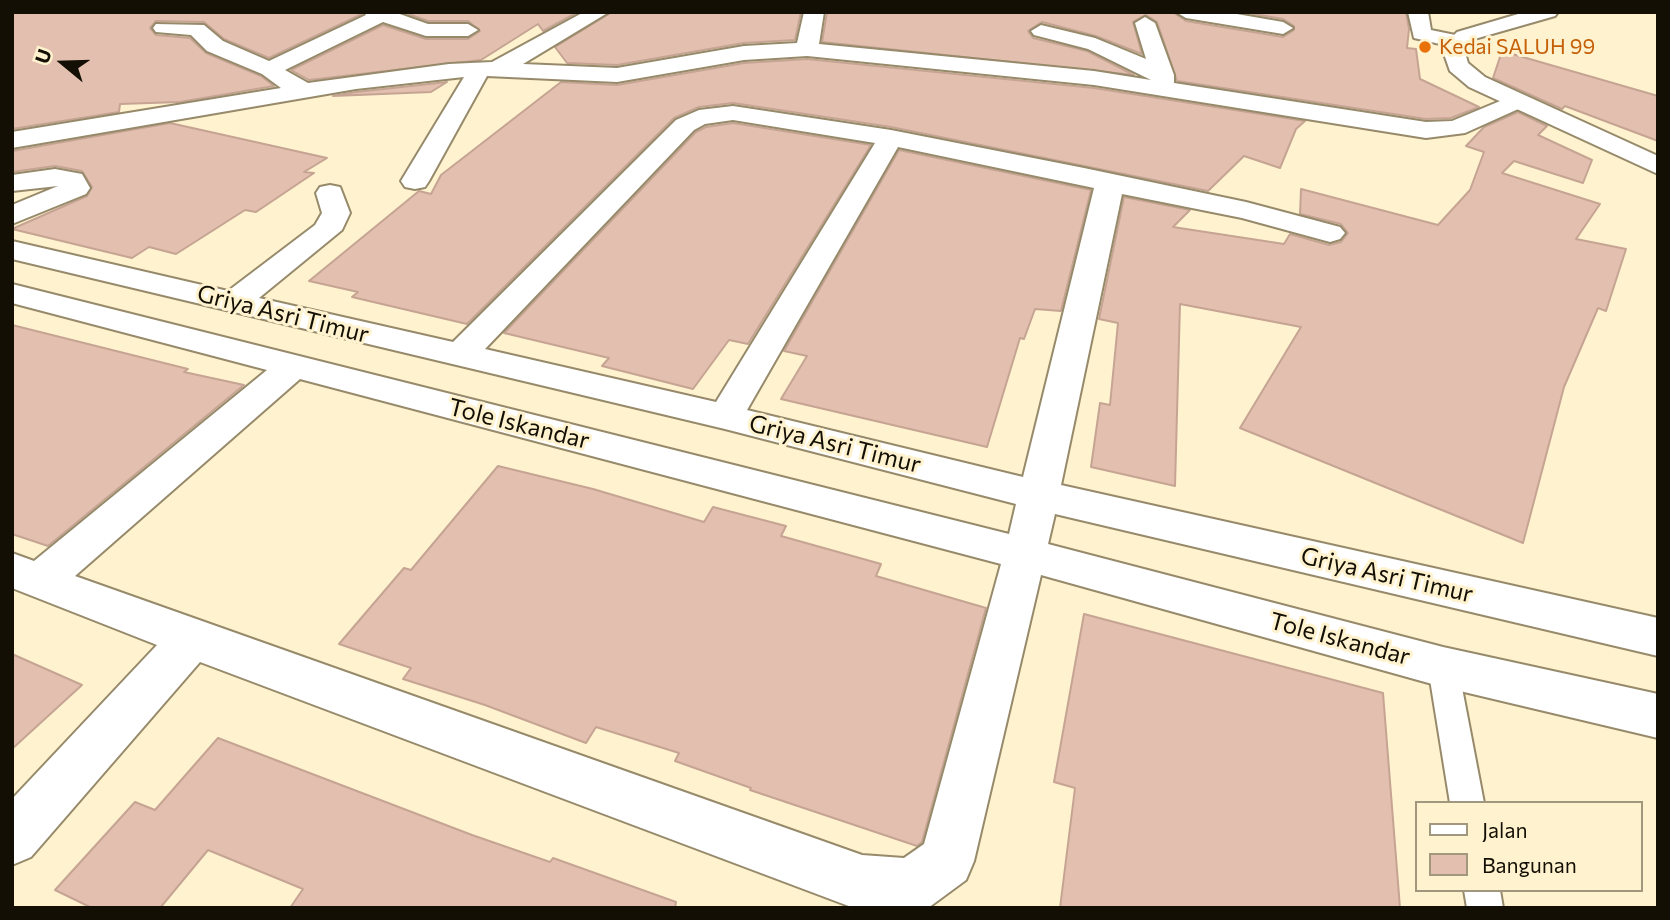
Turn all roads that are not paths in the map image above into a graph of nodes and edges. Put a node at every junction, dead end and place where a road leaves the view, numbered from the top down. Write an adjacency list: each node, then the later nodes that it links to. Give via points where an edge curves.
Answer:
1 (444, 12): 11 (street)
2 (598, 12): 15 (street)
3 (814, 12): 14 (street)
4 (1185, 12): 10 (street)
5 (1418, 12): 13 (street, via 1421,34)
6 (1548, 12): 13 (street, via 1464,36)
7 (377, 14): 11 (street, via 426,30); 16 (street)
8 (1145, 23): 18 (street)
9 (163, 28): 16 (street, via 197,29 215,46)
10 (1283, 28)
11 (468, 30): 15 (street)
12 (1041, 31): 18 (street, via 1095,44)
13 (1457, 42): 20 (street, via 1453,48 1458,66 1477,82)
14 (807, 49): 17 (street, via 744,52 617,75); 18 (street)
15 (527, 52): 17 (street)
16 (270, 69): 19 (street)
17 (489, 69): 19 (street, via 356,82); 24 (street)
18 (1162, 81): 20 (street, via 1426,130 1456,128)
19 (309, 92): 22 (street)
20 (1517, 101): 23 (street)
21 (891, 138): 26 (street); 34 (street, via 733,113 699,117 685,125); 36 (street)
22 (12, 139)
23 (1658, 166)
24 (415, 181)
25 (12, 183): 28 (street, via 55,177 72,180 76,188)
26 (1107, 183): 29 (street, via 1246,210); 37 (street, via 1109,191)
27 (330, 193): 33 (street, via 336,213 327,230)
28 (12, 216)
29 (1330, 233)
30 (28, 254): 31 (street); 33 (street, Griya Asri Timur)
31 (12, 277)
32 (12, 293): 35 (street, Tole Iskandar)
33 (233, 302): 34 (street, Griya Asri Timur)
34 (459, 356): 36 (street, Griya Asri Timur)
35 (294, 366): 38 (street, Tole Iskandar); 39 (street)
36 (724, 416): 37 (street, Griya Asri Timur)
37 (1038, 495): 38 (street); 40 (street, Griya Asri Timur)
38 (1025, 554): 41 (street, via 947,861 911,887 862,883); 42 (street, Tole Iskandar)
39 (27, 575): 41 (street)
40 (1658, 637)
41 (192, 639): 45 (street)
42 (1443, 667): 43 (street, Tole Iskandar); 44 (lane)
43 (1658, 716)
44 (1467, 801)
45 (12, 838)

